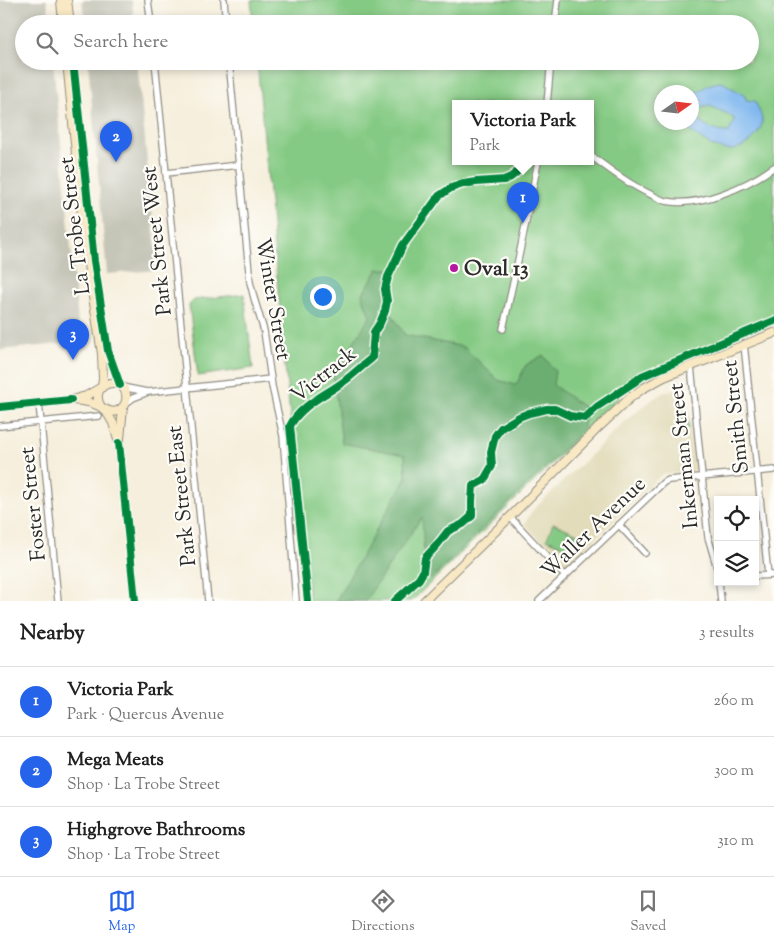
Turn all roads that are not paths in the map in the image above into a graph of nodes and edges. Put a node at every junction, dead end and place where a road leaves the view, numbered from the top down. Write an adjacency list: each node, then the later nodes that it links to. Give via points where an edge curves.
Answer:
1 (61, 0): 6 (main road)
2 (67, 0): 7 (main road)
3 (148, 0): 8 (street)
4 (224, 0): 9 (street)
5 (558, 0): 10 (street)
6 (62, 15)
7 (69, 15)
8 (150, 15)
9 (225, 15)
10 (556, 15)
11 (68, 70): 28 (main road, La Trobe Street, via 85,246 102,354)
12 (74, 70): 27 (main road, La Trobe Street, via 94,261 108,351)
13 (156, 70): 21 (street, Park Street West)
14 (230, 70): 18 (street, Winter Street)
15 (550, 70): 16 (street)
16 (547, 100)
17 (594, 159): 20 (street, via 639,189 674,202 699,200 735,189)
18 (239, 165): 21 (street); 26 (street, Winter Street, via 250,282 264,331)
19 (537, 165): 22 (street)
20 (774, 168)
21 (166, 173): 29 (street, Park Street West)
22 (503, 329)
23 (774, 333): 24 (main road)
24 (744, 344): 25 (main road); 40 (street, Smith Street)
25 (691, 366): 41 (street, Inkerman Street); 42 (main road, via 657,380 630,398)
26 (271, 379): 29 (street); 52 (street, Winter Street, via 284,446)
27 (121, 386): 28 (main road, via 113,382); 30 (street); 33 (main road, via 126,395)
28 (101, 387): 31 (main road); 35 (main road, via 97,398)
29 (187, 388): 30 (street); 51 (street, Park Street East)
30 (148, 392): 33 (street)
31 (71, 400): 32 (main road); 35 (main road, via 95,404)
32 (39, 404): 34 (main road); 36 (street, Foster Street)
33 (124, 405): 35 (main road, via 115,412); 38 (main road)
34 (0, 407)
35 (102, 412): 36 (street); 38 (main road, via 113,423)
36 (41, 422): 37 (street); 49 (street, Foster Street)
37 (0, 426)
38 (119, 443): 50 (main road)
39 (774, 470): 40 (street, Waller Avenue)
40 (757, 472): 41 (street, Waller Avenue); 46 (street, Smith Street)
41 (702, 477): 43 (street, Waller Avenue, via 664,482); 45 (street, Inkerman Street, via 708,540)
42 (510, 517): 47 (street); 53 (main road)
43 (619, 525): 44 (street); 47 (street, Waller Avenue)
44 (645, 553)
45 (714, 559)
46 (771, 575)
47 (565, 576): 54 (street, Waller Avenue)
48 (719, 586): 55 (street)
49 (58, 601)
50 (135, 601)
51 (208, 601)
52 (296, 601)
53 (424, 601)
54 (539, 601)
55 (721, 601)

